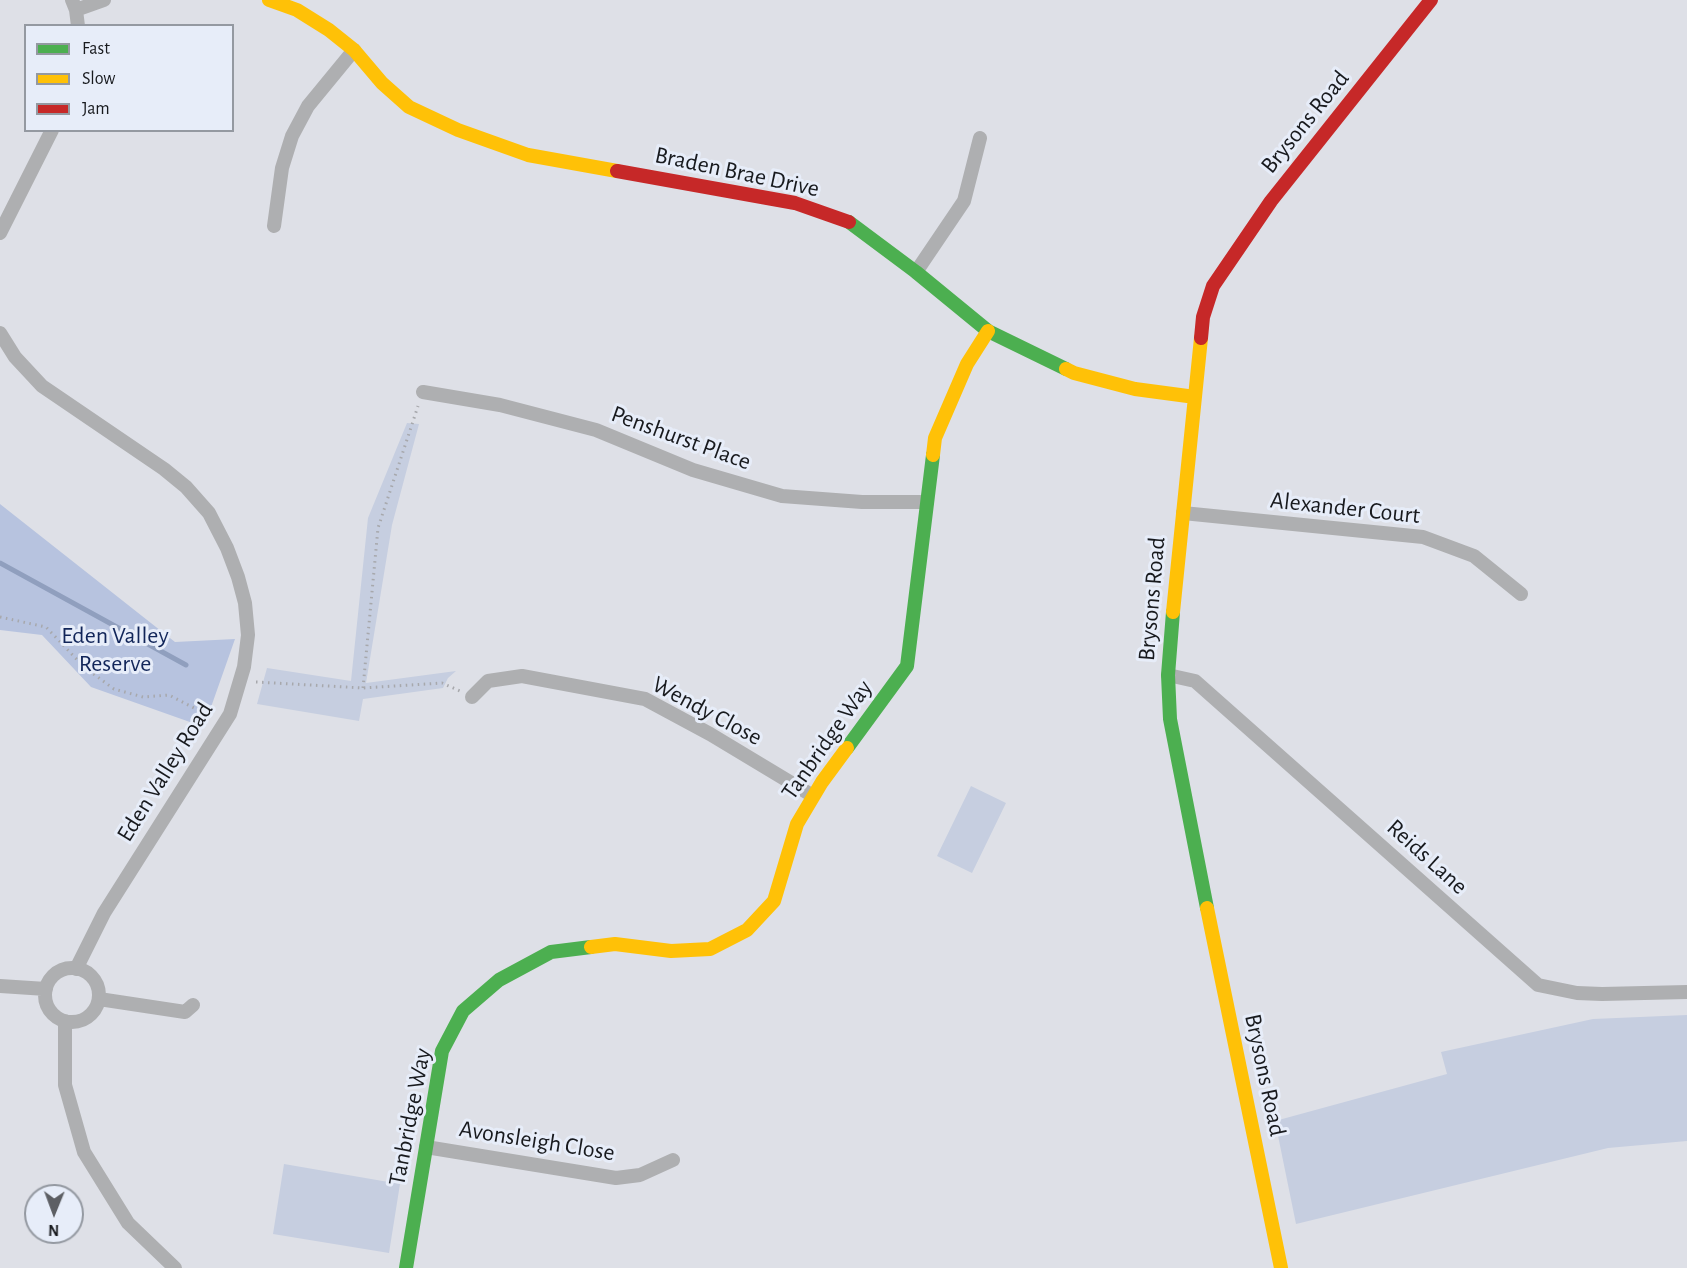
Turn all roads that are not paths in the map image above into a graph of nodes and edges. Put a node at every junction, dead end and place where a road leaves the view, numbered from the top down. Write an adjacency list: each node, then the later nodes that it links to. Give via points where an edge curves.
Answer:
1 (104, 0): 4 (street)
2 (268, 0): 6 (street, Braden Brae Drive, via 297,10)
3 (1431, 0): 15 (street, Brysons Road, via 1271,201 1217,278 1203,317)
4 (74, 5): 5 (street)
5 (78, 24)
6 (354, 50): 9 (street, via 308,106 292,136 282,168); 11 (street, Braden Brae Drive, via 409,107 458,130 528,155 795,203 849,222)
7 (51, 132): 10 (street)
8 (980, 138): 11 (street, via 964,201)
9 (274, 226)
10 (0, 233)
11 (916, 272): 12 (street, Braden Brae Drive)
12 (988, 331): 15 (street, Braden Brae Drive, via 1074,373 1135,389); 16 (street, Tanbridge Way, via 967,364 935,438)
13 (0, 333): 22 (street, Eden Valley Road, via 15,357 42,386 186,487 209,513 227,548 245,603 248,635 230,714 104,913)
14 (423, 392): 16 (street, Penshurst Place, via 500,405 596,430 693,470 782,496)
15 (1195, 397): 17 (street, Brysons Road)
16 (927, 502): 21 (street, Tanbridge Way, via 907,666)
17 (1183, 513): 18 (street, Alexander Court, via 1423,537 1474,556); 19 (street, Brysons Road)
18 (1521, 594)
19 (1168, 675): 25 (street, Reids Lane, via 1195,681 1538,985 1594,994); 33 (street, Brysons Road, via 1170,719 1187,809)
20 (472, 697): 21 (street, Wendy Close, via 488,681 522,676 645,699)
21 (813, 796): 29 (street, Tanbridge Way, via 797,824 774,901 747,930 710,949 671,951 615,944 551,952 499,980 463,1011 442,1051)
22 (76, 969): 24 (street, via 54,975); 26 (street, via 91,976)
23 (0, 986): 24 (street)
24 (46, 989): 28 (street, via 46,1005)
25 (1687, 992)
26 (99, 999): 27 (street); 28 (street, via 90,1016)
27 (189, 1012)
28 (64, 1022): 31 (street, via 65,1085 84,1152 128,1223)
29 (426, 1147): 30 (street, Avonsleigh Close, via 616,1178 640,1174); 32 (street, Tanbridge Way)
30 (673, 1160)
31 (175, 1268)
32 (406, 1268)
33 (1281, 1268)

